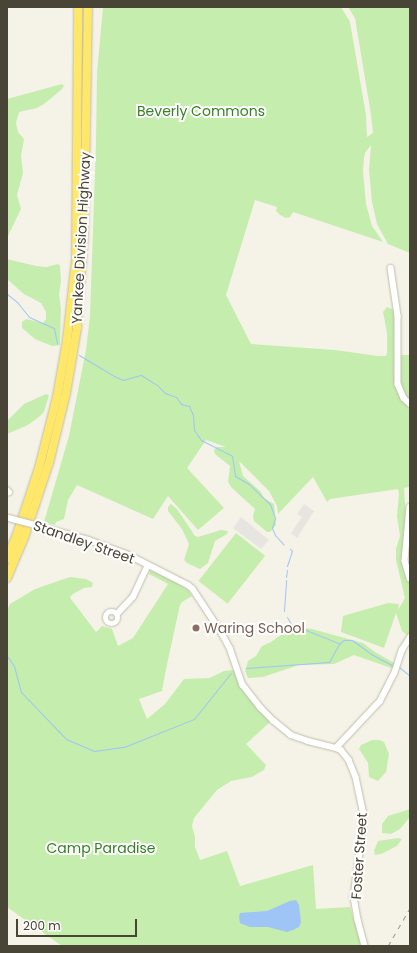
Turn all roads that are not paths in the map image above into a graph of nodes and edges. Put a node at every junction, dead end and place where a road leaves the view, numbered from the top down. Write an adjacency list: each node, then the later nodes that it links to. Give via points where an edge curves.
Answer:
1 (78, 7): 7 (highway, Yankee Division Highway, via 76,260 69,324 60,384 46,442)
2 (88, 7): 9 (highway, Yankee Division Highway, via 84,233 77,328 66,392 49,463 24,538)
3 (391, 268): 4 (street, via 398,316 398,384 404,398)
4 (410, 404)
5 (410, 507): 10 (street, via 406,561)
6 (8, 518): 8 (street, Standley Street, bridge, via 107,547)
7 (7, 559)
8 (148, 564): 11 (street, via 133,597); 13 (street, Standley Street, via 193,589 227,640 243,685 274,721 299,739)
9 (7, 578)
10 (410, 578)
11 (117, 614)
12 (410, 637): 13 (street, via 380,701)
13 (336, 748): 14 (street, Foster Street, via 349,760 362,801 364,819 354,898)
14 (365, 946)

